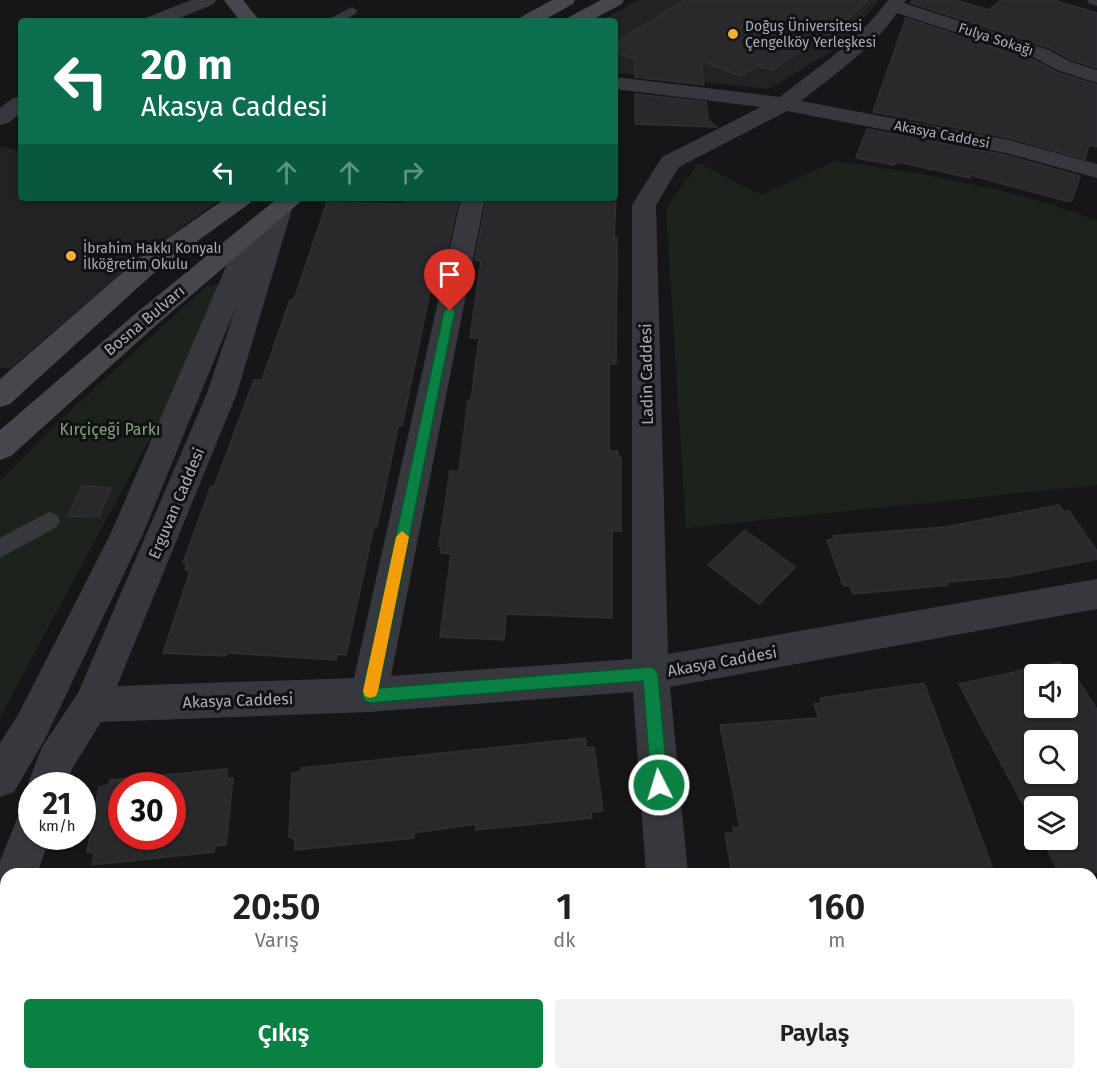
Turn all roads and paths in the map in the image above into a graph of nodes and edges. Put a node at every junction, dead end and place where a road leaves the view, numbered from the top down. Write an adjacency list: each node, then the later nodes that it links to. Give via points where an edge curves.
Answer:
1 (207, 0): 7 (street)
2 (233, 0): 8 (main road)
3 (566, 0): 10 (main road)
4 (615, 0): 11 (main road)
5 (352, 11): 9 (lane)
6 (892, 16): 13 (street, Fulya Sokağı, via 1042,54); 16 (street, Ladin Caddesi)
7 (162, 18)
8 (248, 18)
9 (338, 18)
10 (533, 18)
11 (582, 18)
12 (935, 40): 13 (street)
13 (1064, 66): 14 (street, Fulya Sokağı)
14 (1097, 77)
15 (618, 83): 16 (street, Akasya Caddesi)
16 (784, 104): 19 (street, Akasya Caddesi, via 1009,147); 29 (street, Ladin Caddesi, via 670,162 644,206)
17 (18, 105): 18 (street)
18 (0, 118)
19 (1097, 171)
20 (238, 201): 24 (main road, via 146,266)
21 (472, 201): 30 (street)
22 (286, 203): 23 (main road, Bosna Bulvarı); 31 (street, Erguvan Caddesi, via 222,393)
23 (255, 228): 25 (main road, Bosna Bulvarı, via 90,365); 33 (street, via 127,534 31,728)
24 (0, 396)
25 (0, 448)
26 (49, 520): 27 (lane)
27 (0, 549)
28 (1097, 594): 29 (street, Akasya Caddesi)
29 (650, 674): 30 (street, Akasya Caddesi); 36 (street, Ladin Caddesi)
30 (369, 695): 31 (street, Akasya Caddesi)
31 (91, 705): 32 (street, Erguvan Caddesi)
32 (52, 772)
33 (0, 778)
34 (25, 850): 35 (street)
35 (18, 868)
36 (666, 868)

